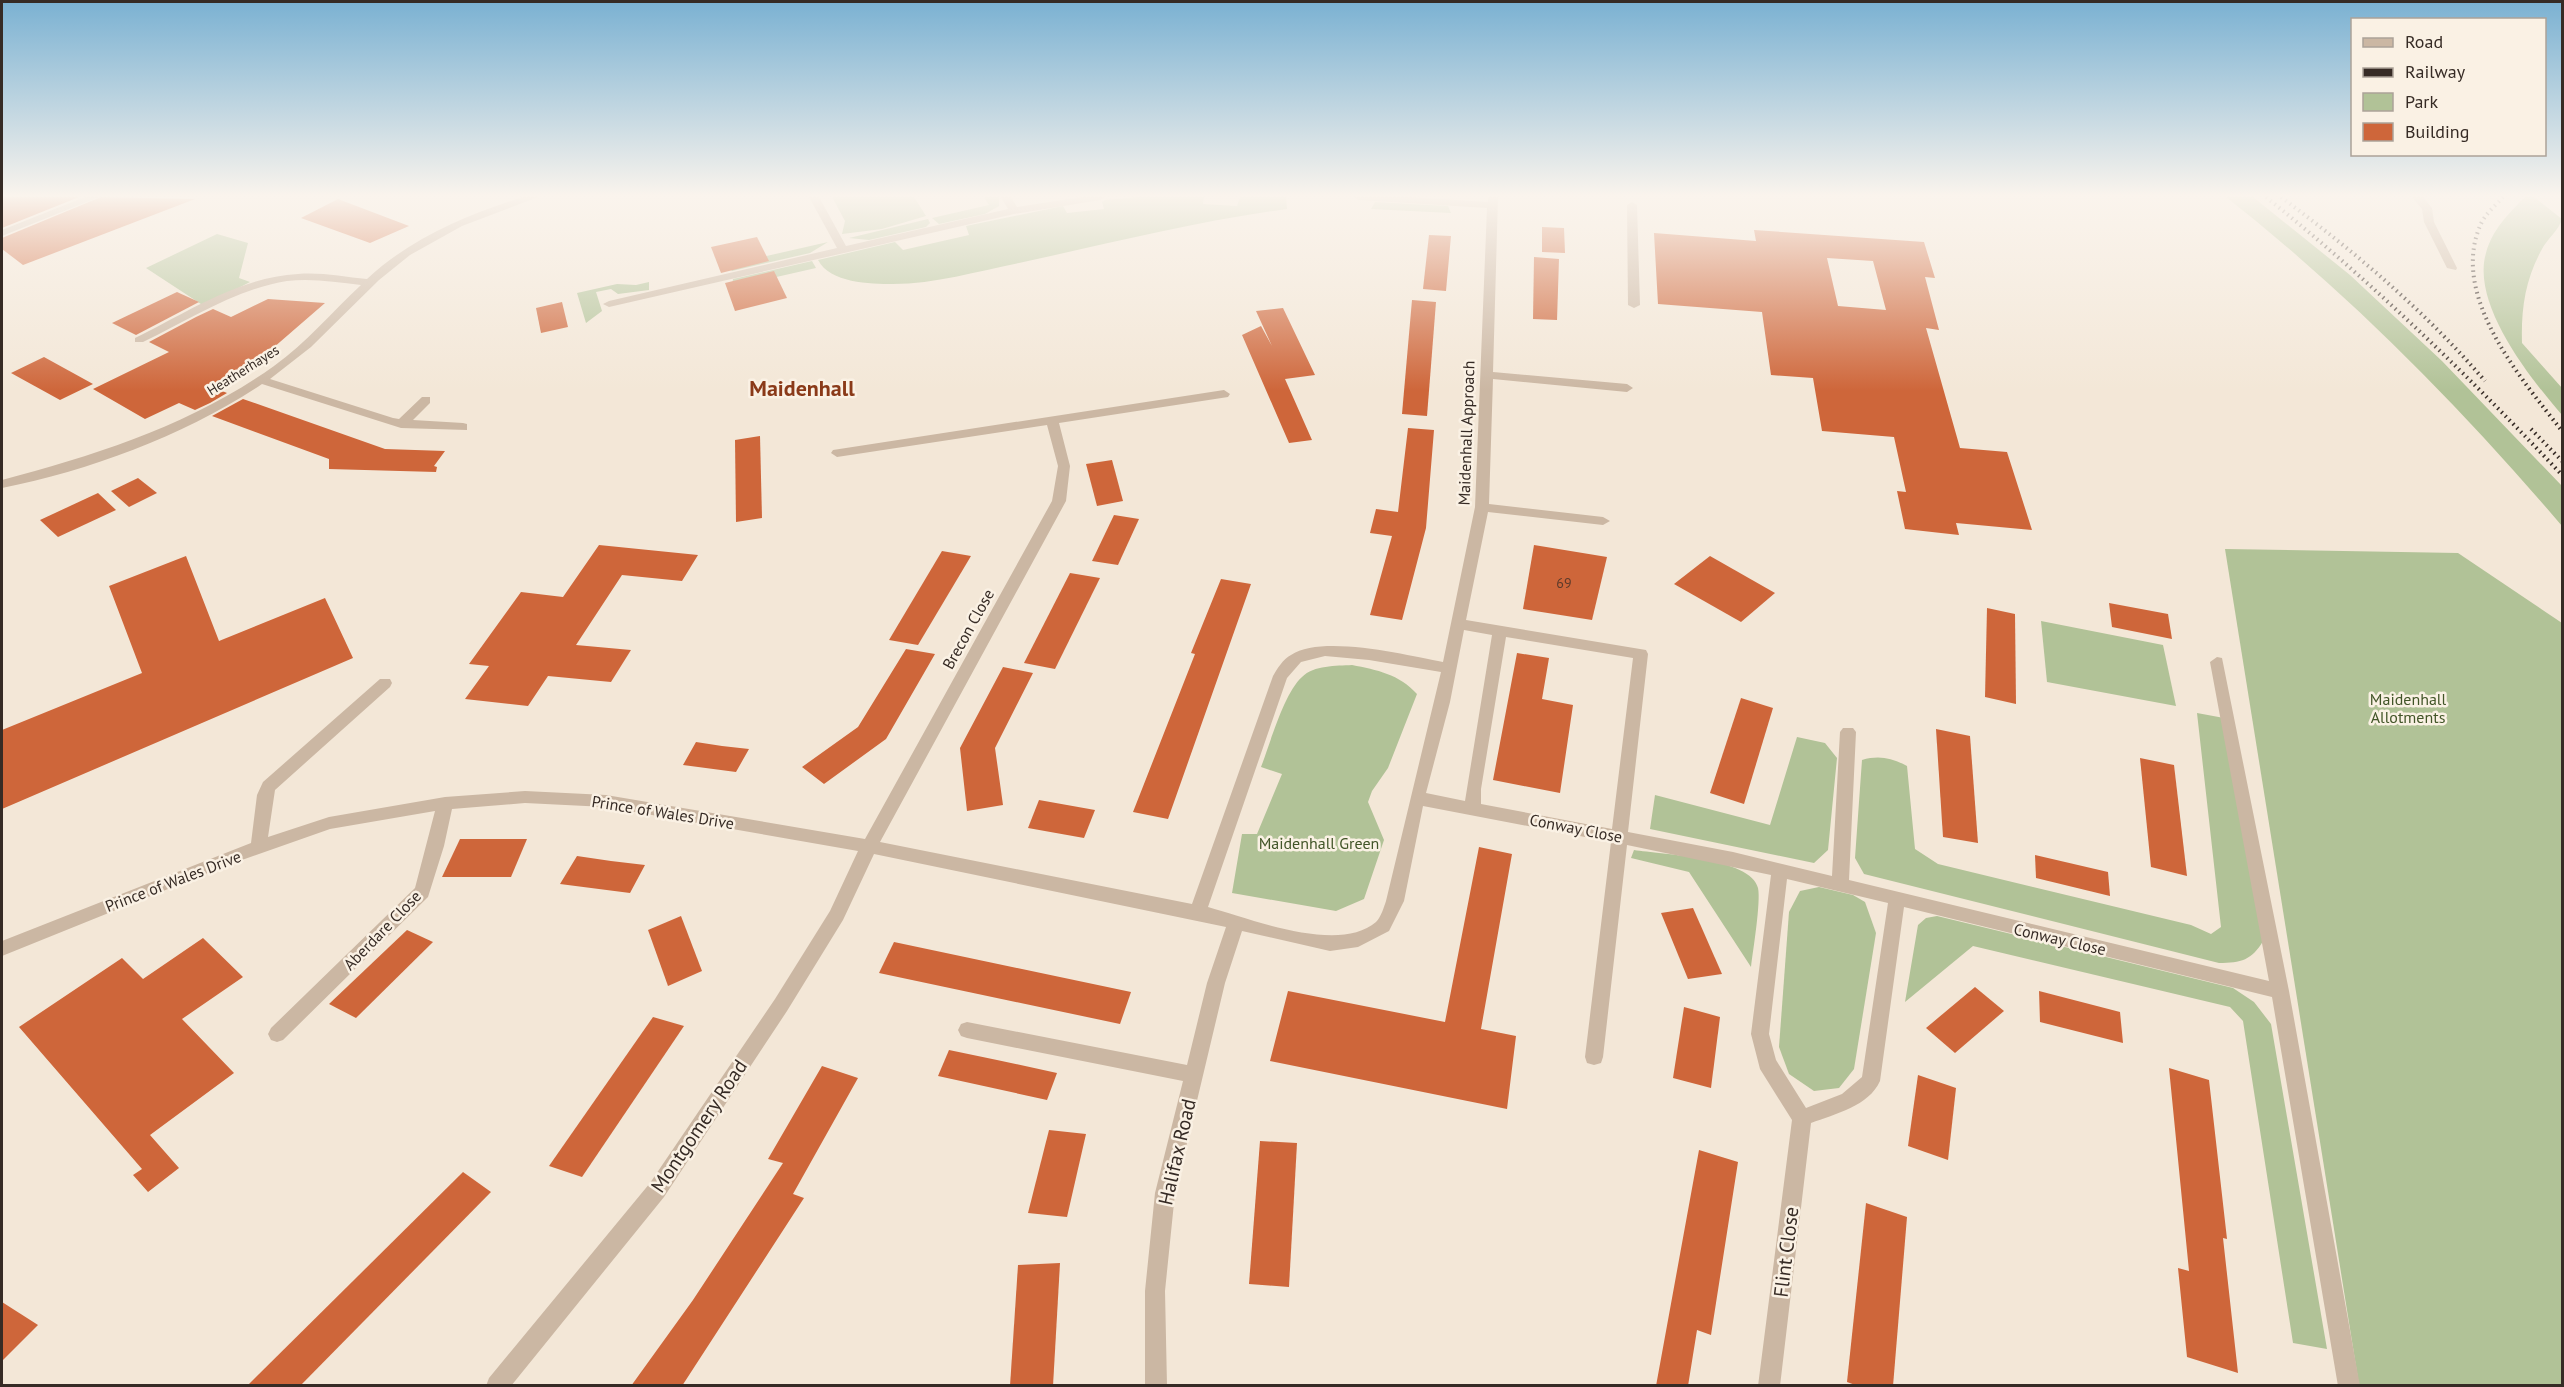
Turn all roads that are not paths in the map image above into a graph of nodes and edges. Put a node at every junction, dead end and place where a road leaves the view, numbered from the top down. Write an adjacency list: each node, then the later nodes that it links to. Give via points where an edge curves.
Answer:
1 (396, 262): 7 (street, Heatherhayes)
2 (792, 262): 8 (street)
3 (1491, 262): 11 (street, Maidenhall Approach)
4 (1633, 262): 9 (street)
5 (2449, 262): 6 (street)
6 (2452, 268)
7 (369, 283): 10 (street, via 314,277 275,280); 12 (street, Heatherhayes, via 311,342)
8 (609, 304)
9 (1634, 305)
10 (139, 340)
11 (1487, 375): 13 (street); 21 (street, Maidenhall Approach)
12 (262, 380): 17 (street); 20 (street, Heatherhayes, via 146,438)
13 (1627, 388)
14 (1224, 394): 16 (street)
15 (426, 400): 17 (street)
16 (1052, 421): 19 (street); 33 (street, Brecon Close, via 1064,466 1059,501)
17 (401, 424): 18 (street)
18 (463, 427)
19 (837, 453)
20 (2, 484)
21 (1482, 507): 22 (street); 23 (street, Maidenhall Approach)
22 (1603, 521)
23 (1459, 624): 24 (street); 26 (street, Maidenhall Approach)
24 (1500, 631): 31 (street); 32 (street, via 1641,654)
25 (2217, 662): 41 (street)
26 (1448, 668): 29 (street, via 1443,702); 38 (street, via 1341,651 1315,651 1297,657 1280,676)
27 (385, 683): 34 (street, via 269,786)
28 (1848, 732): 36 (street)
29 (1417, 798): 31 (street, Conway Close); 39 (street, via 1395,901 1383,926 1358,940 1329,944)
30 (445, 803): 33 (street, Prince of Wales Drive, via 525,797 606,801); 34 (street, Prince of Wales Drive, via 330,823); 43 (street, Aberdare Close, via 422,892)
31 (1473, 808): 32 (street, Conway Close)
32 (1620, 837): 35 (street, Conway Close); 44 (street)
33 (869, 846): 38 (street, Prince of Wales Drive); 47 (street, Montgomery Road, via 830,925 781,1005 657,1190)
34 (259, 847): 40 (street, Prince of Wales Drive)
35 (1780, 870): 36 (street, Conway Close); 46 (street, via 1760,1034 1767,1063)
36 (1840, 884): 37 (street, Conway Close)
37 (1897, 900): 41 (street, Conway Close); 46 (street, via 1871,1081 1849,1100)
38 (1198, 912): 39 (street)
39 (1236, 923): 45 (street, Halifax Road, via 1216,983)
40 (2, 949)
41 (2280, 991): 50 (street)
42 (967, 1030): 45 (street)
43 (277, 1034)
44 (1594, 1057)
45 (1194, 1075): 48 (street, Halifax Road, via 1165,1193 1155,1291)
46 (1802, 1118): 49 (street, Flint Close)
47 (497, 1386)
48 (1156, 1386)
49 (1769, 1386)
50 (2349, 1386)

